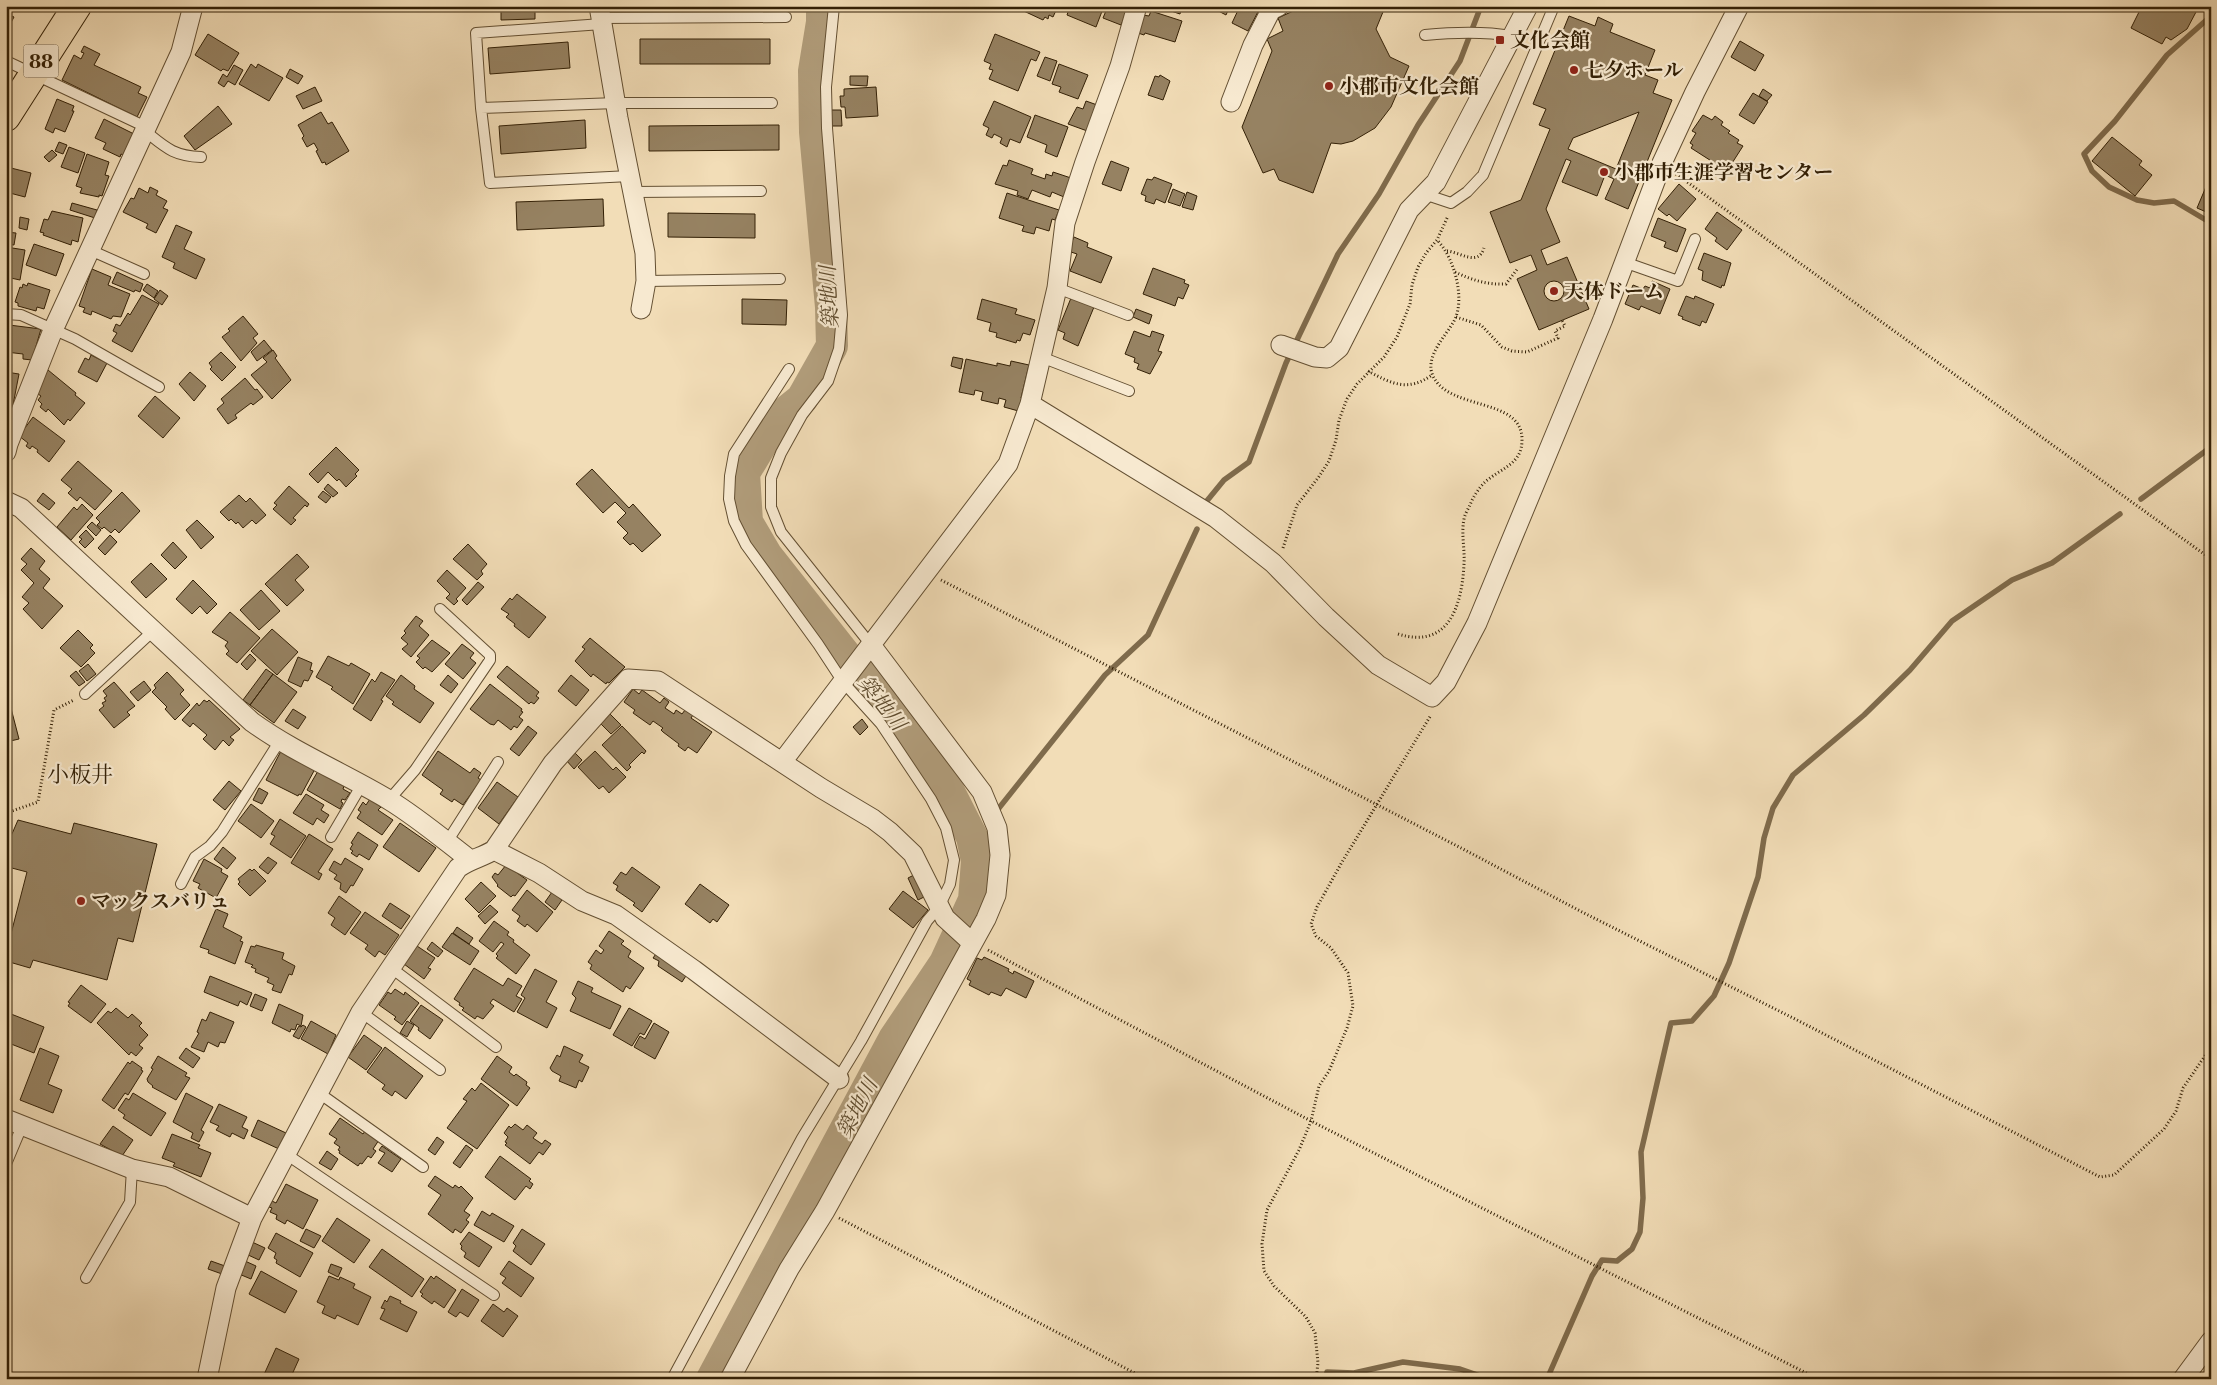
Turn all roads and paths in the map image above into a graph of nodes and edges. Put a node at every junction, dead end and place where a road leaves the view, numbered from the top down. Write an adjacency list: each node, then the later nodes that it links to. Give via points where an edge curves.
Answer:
1 (77, 6): 14 (main road, 88)
2 (193, 6): 20 (street, via 181,52)
3 (834, 6): 61 (lane, via 826,87 842,315 839,349 828,382 802,415 782,453 772,478 771,507 781,532)
4 (1137, 6): 38 (street, via 1120,66 1065,224)
5 (1279, 6): 15 (street, via 1271,10 1253,45)
6 (1528, 6): 12 (street)
7 (1554, 6): 26 (lane, via 1483,175)
8 (1739, 6): 22 (street)
9 (601, 16): 10 (lane); 16 (street); 18 (lane, via 476,33)
10 (786, 17)
11 (1425, 35): 12 (lane, via 1492,32)
12 (1512, 36): 25 (street, via 1436,182)
13 (6, 61): 14 (lane)
14 (32, 74): 19 (main road, 88); 20 (lane)
15 (1231, 102)
16 (616, 103): 17 (lane); 18 (lane); 23 (street)
17 (772, 103)
18 (481, 108): 23 (lane, via 490,183)
19 (6, 117)
20 (145, 129): 21 (lane, via 170,151 184,156); 30 (street)
21 (201, 156)
22 (1662, 163): 32 (street); 55 (path)
23 (632, 184): 24 (lane); 37 (street, via 645,253)
24 (761, 191)
25 (1424, 194): 26 (lane); 45 (street, via 1409,210 1339,348 1327,358)
26 (1451, 203): 28 (path)
27 (1695, 239): 32 (lane, via 1678,281)
28 (1437, 240): 31 (path); 48 (path, via 1418,267 1410,304 1397,337 1384,357)
29 (1484, 248): 31 (path, via 1478,258)
30 (90, 250): 35 (lane); 44 (street)
31 (1447, 251): 34 (path)
32 (1624, 262): 64 (street, via 1477,623 1446,682)
33 (1518, 268): 34 (path, via 1506,284 1474,281)
34 (1454, 272): 42 (path, via 1458,288)
35 (144, 274)
36 (780, 279): 37 (lane)
37 (646, 281): 39 (street)
38 (1057, 288): 41 (lane); 46 (street)
39 (641, 309)
40 (6, 314): 44 (lane, via 21,315)
41 (1128, 315)
42 (1456, 316): 43 (path, via 1481,325 1502,346 1512,351 1527,352 1558,338 1555,331 1565,326); 49 (path, via 1432,359)
43 (1562, 320)
44 (53, 330): 50 (lane); 53 (street)
45 (1281, 345)
46 (1041, 357): 51 (lane); 52 (street)
47 (789, 369): 62 (lane, via 734,454 729,499 734,521 746,545)
48 (1368, 372): 49 (path, via 1390,382 1408,385 1422,382); 56 (path, via 1347,399 1329,461 1296,505 1282,550)
49 (1432, 375): 60 (path, via 1454,396 1503,411 1519,425 1523,438 1521,452 1512,464 1485,482 1472,499 1464,519 1463,581 1454,614 1442,629 1428,637 1413,639)
50 (159, 386)
51 (1129, 391)
52 (1030, 404): 56 (street, via 1216,518); 57 (street, via 1008,464)
53 (6, 452)
54 (6, 501): 59 (street, via 20,508)
55 (2211, 559)
56 (1273, 563): 64 (street, via 1378,665)
57 (927, 572): 61 (street); 70 (path)
58 (440, 609): 69 (lane, via 490,655 490,660 415,770)
59 (153, 631): 63 (lane); 65 (street, via 252,722)
60 (1398, 634)
61 (869, 647): 62 (street); 80 (street, via 982,792 997,828 1000,855 996,895 986,919)
62 (844, 681): 67 (street); 77 (lane, via 881,724 932,799 946,828 954,860)
63 (85, 694): 71 (path, via 54,710 38,802)
64 (1432, 697): 70 (path, via 1433,712)
65 (279, 742): 68 (street, via 328,765); 76 (lane, via 222,832 195,857)
66 (498, 762): 73 (lane)
67 (782, 762): 74 (street, via 658,681 628,679 553,763); 77 (street, via 873,818 890,832 913,854)
68 (361, 786): 69 (street); 72 (lane)
69 (389, 800): 73 (street)
70 (1376, 804): 84 (path, via 2100,1177 2114,1175 2164,1129 2176,1111 2183,1088); 88 (path, via 1310,924 1316,936 1331,948 1348,973 1353,1006 1329,1071 1319,1086)
71 (6, 813)
72 (331, 837)
73 (447, 842): 75 (street)
74 (494, 850): 75 (street); 86 (street, via 539,873 582,901 616,915)
75 (470, 859): 81 (street, via 458,868)
76 (181, 884)
77 (942, 913): 80 (street); 86 (lane, via 926,921)
78 (6, 929): 79 (path)
79 (12, 930)
80 (970, 940): 88 (path); 94 (street)
81 (390, 967): 82 (street); 83 (lane)
82 (361, 1012): 85 (lane); 87 (street)
83 (496, 1047)
84 (2211, 1047)
85 (440, 1070)
86 (839, 1079): 100 (lane, via 802,1138)
87 (319, 1094): 90 (street); 92 (lane)
88 (1311, 1121): 103 (path, via 1268,1210 1262,1244 1264,1271 1306,1317 1315,1333); 104 (path)
89 (14, 1122): 91 (lane); 93 (street)
90 (286, 1154): 95 (street); 97 (lane)
91 (6, 1164)
92 (423, 1167)
93 (132, 1169): 95 (street, via 169,1177); 96 (lane, via 130,1202)
94 (825, 1211): 101 (street, via 789,1269); 102 (path)
95 (252, 1218): 99 (street, via 226,1288)
96 (86, 1278)
97 (494, 1296)
98 (2211, 1341): 105 (street)
99 (207, 1379)
100 (672, 1379)
101 (730, 1379)
102 (1146, 1379)
103 (1316, 1379)
104 (1818, 1379)
105 (2183, 1379)

